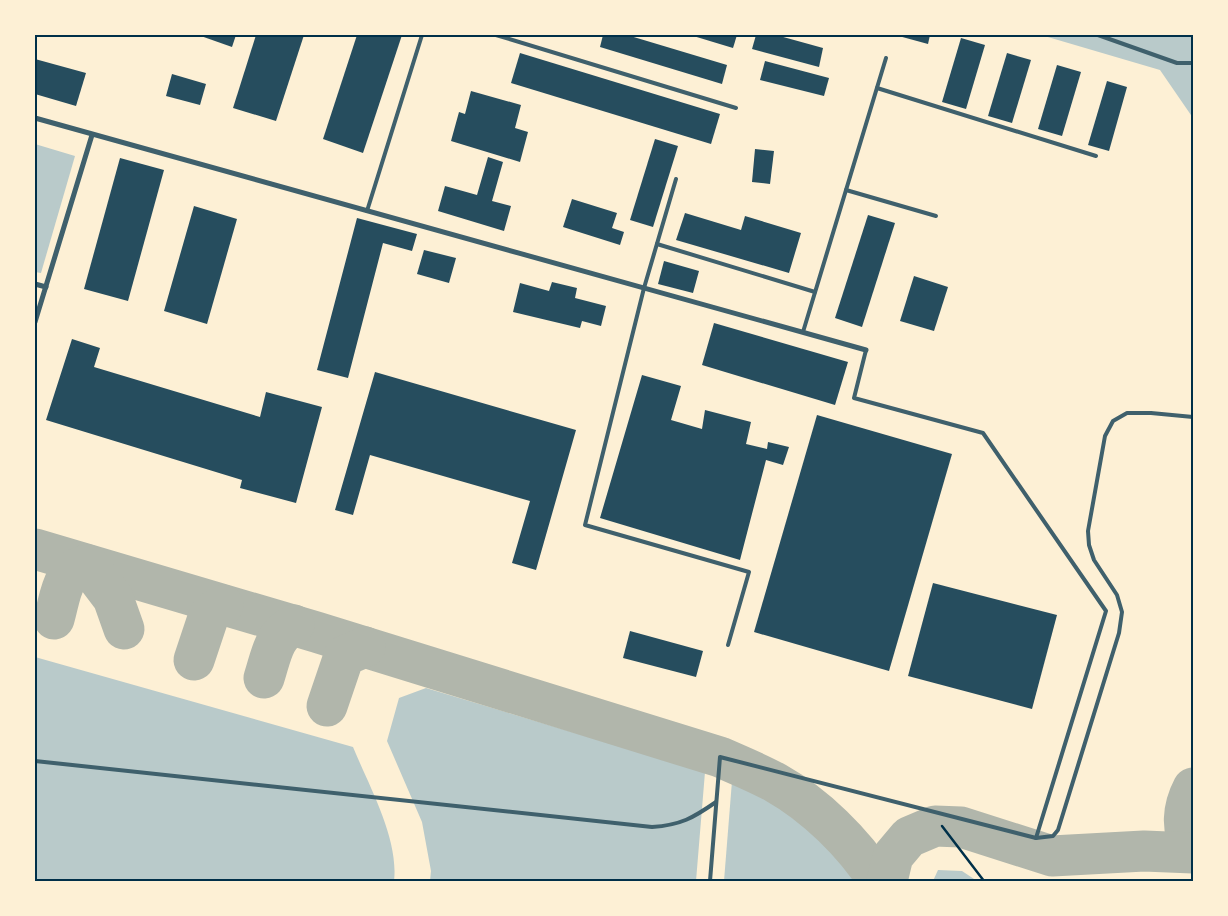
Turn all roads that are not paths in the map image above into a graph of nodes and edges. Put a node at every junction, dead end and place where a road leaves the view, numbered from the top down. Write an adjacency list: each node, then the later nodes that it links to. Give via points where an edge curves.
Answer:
1 (422, 35): 13 (lane)
2 (496, 35): 7 (lane)
3 (1098, 35): 5 (lane, via 1177,63)
4 (886, 58): 6 (lane)
5 (1193, 63)
6 (877, 88): 10 (lane); 12 (lane)
7 (736, 108)
8 (35, 118): 9 (street)
9 (92, 135): 13 (street); 17 (street)
10 (1096, 156)
11 (676, 179): 15 (lane)
12 (846, 190): 14 (lane); 19 (lane)
13 (367, 211): 18 (street)
14 (936, 216)
15 (657, 244): 18 (lane); 19 (lane)
16 (35, 284): 17 (street)
17 (46, 286): 20 (street)
18 (644, 288): 21 (street); 24 (lane, via 585,526 749,572)
19 (815, 292): 21 (lane)
20 (35, 322)
21 (803, 332): 22 (street)
22 (866, 350): 27 (lane, via 854,398 983,433 1106,611)
23 (1193, 417): 27 (lane, via 1127,413 1113,422 1105,436 1088,538 1094,560 1118,596 1122,612 1119,633 1058,830 1052,836)
24 (728, 645)
25 (35, 761): 26 (lane, via 652,827 688,821)
26 (716, 802): 27 (lane, via 720,757); 28 (lane)
27 (1036, 838)
28 (710, 881)

